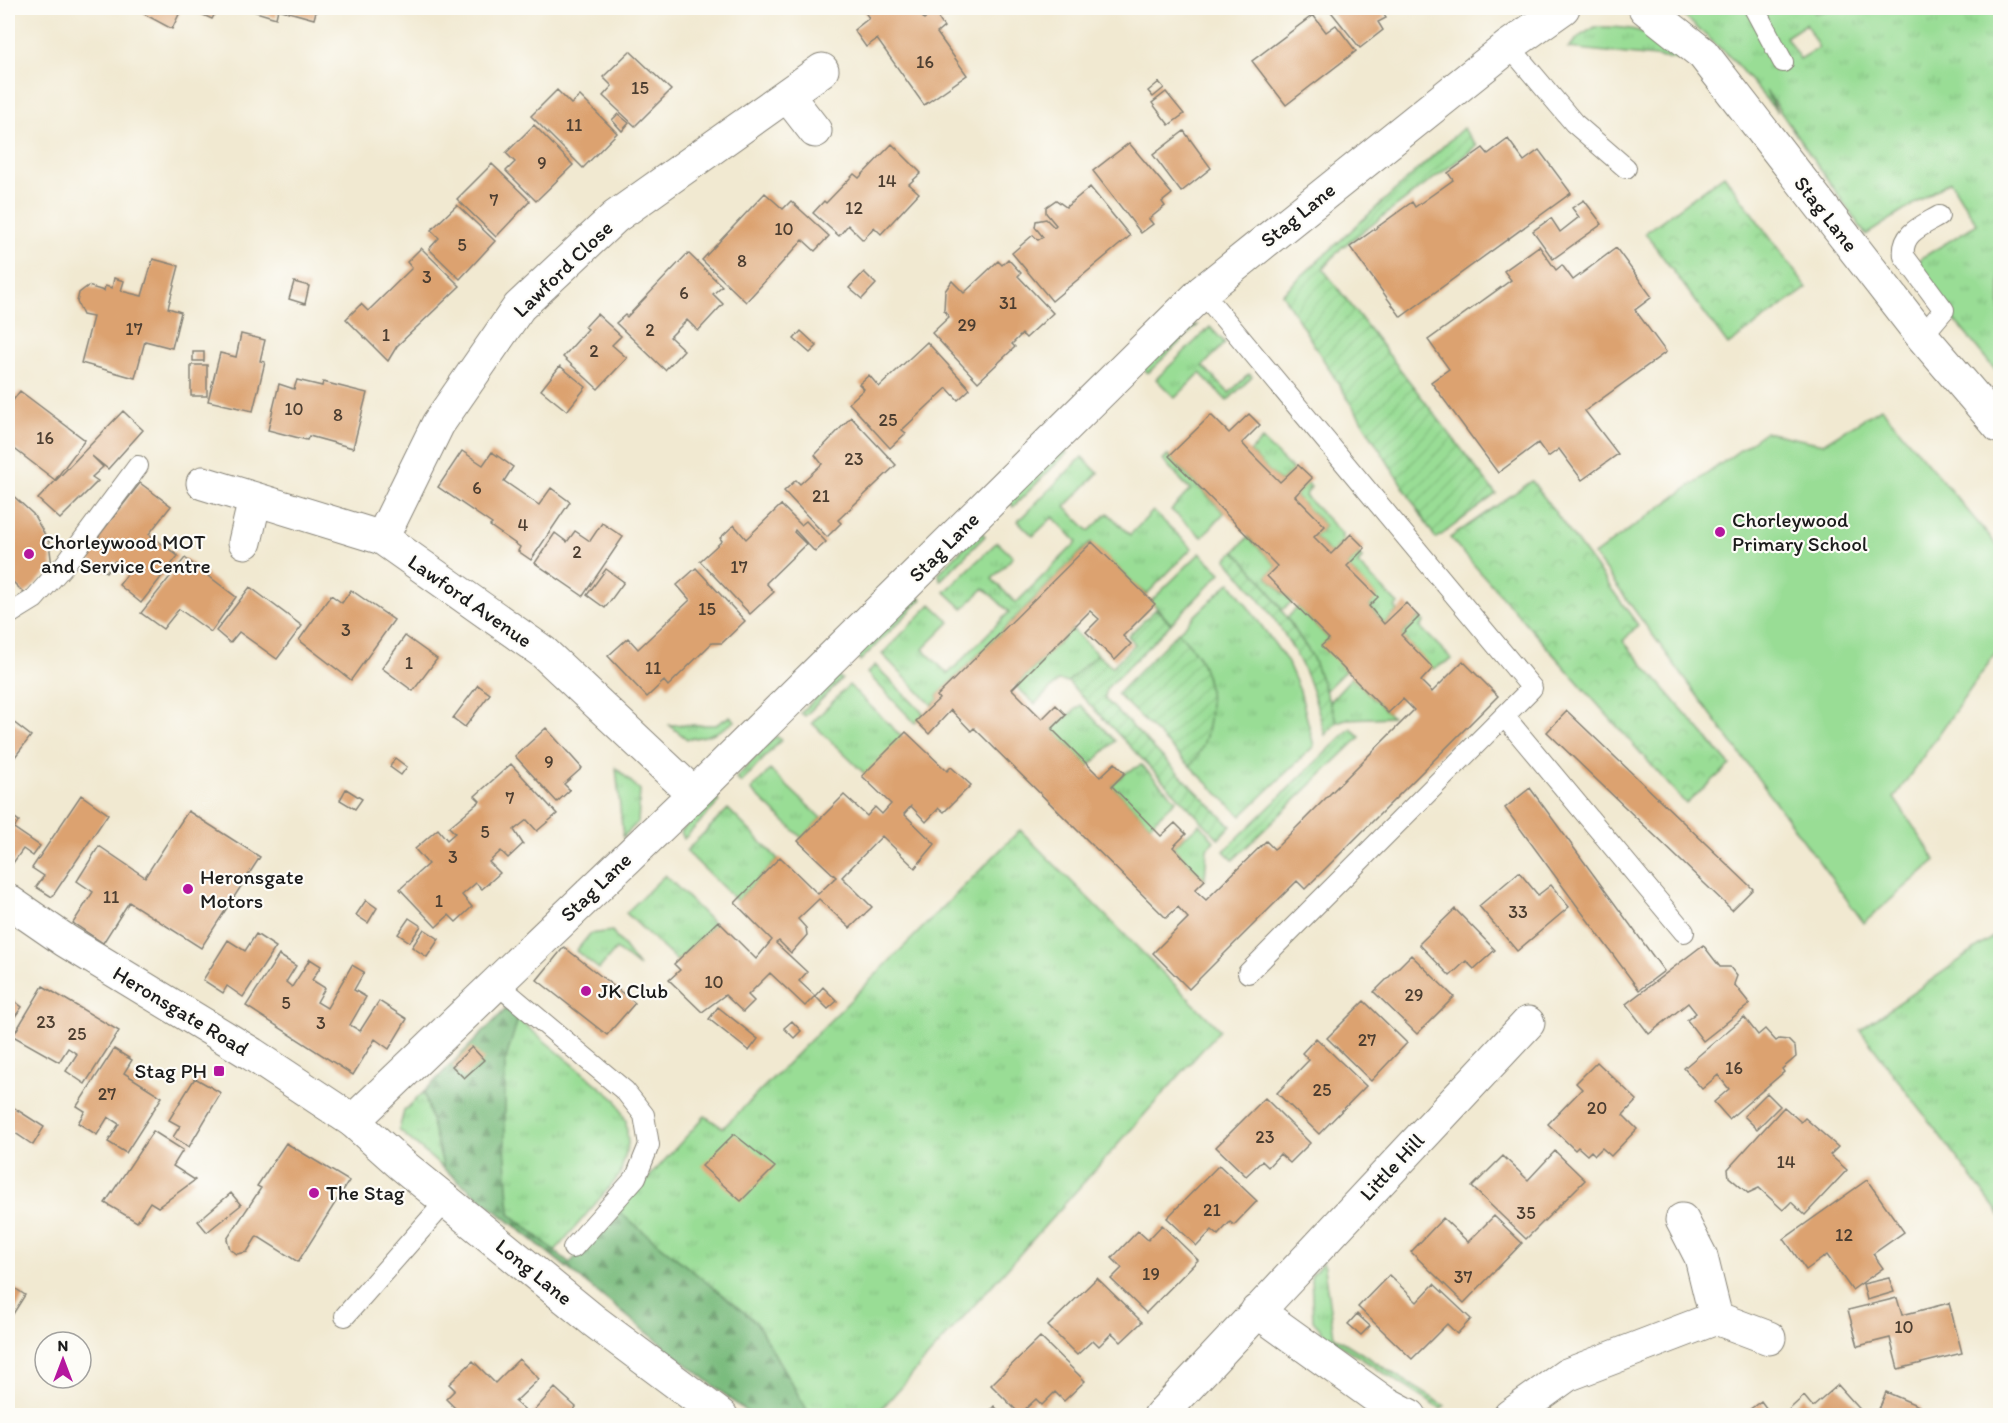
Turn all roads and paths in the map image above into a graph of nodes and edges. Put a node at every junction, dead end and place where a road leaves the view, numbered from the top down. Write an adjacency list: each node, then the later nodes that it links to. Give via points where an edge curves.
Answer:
1 (1563, 8): 4 (street, Stag Lane)
2 (1645, 8): 12 (street, Stag Lane, via 1703,54)
3 (1754, 8): 5 (lane)
4 (1509, 46): 9 (lane, via 1574,123); 11 (street, Stag Lane)
5 (1783, 62)
6 (822, 70): 7 (street, Lawford Close)
7 (787, 95): 8 (street); 17 (street, Lawford Close, via 615,218 519,307 438,424)
8 (815, 131)
9 (1626, 168)
10 (1939, 216): 12 (lane, via 1908,235 1903,245 1904,256 1944,310)
11 (1202, 292): 20 (lane, via 1532,688); 21 (street, Stag Lane)
12 (1922, 336): 13 (street, Stag Lane)
13 (2001, 427)
14 (138, 466): 19 (lane, via 65,564 34,599)
15 (203, 483): 16 (street, Lawford Avenue)
16 (255, 499): 17 (street, Lawford Avenue); 18 (street)
17 (382, 538): 21 (street, Lawford Avenue, via 543,652)
18 (245, 542)
19 (8, 615)
20 (1504, 716): 23 (lane); 24 (lane)
21 (694, 794): 25 (street, Stag Lane)
22 (8, 901): 27 (street, Heronsgate Road)
23 (1684, 932)
24 (1248, 973)
25 (496, 983): 27 (street, Stag Lane); 30 (lane, via 626,1090 644,1115 649,1145 636,1177)
26 (1528, 1023): 31 (street, Little Hill)
27 (353, 1121): 28 (street, Long Lane)
28 (447, 1200): 32 (lane); 35 (street, Long Lane, via 594,1321)
29 (1682, 1220): 33 (street, via 1701,1257)
30 (573, 1248)
31 (1257, 1311): 36 (street, Little Hill); 37 (street, via 1382,1401)
32 (345, 1316)
33 (1716, 1318): 34 (street); 38 (street, via 1567,1375)
34 (1769, 1338)
35 (721, 1416)
36 (1160, 1416)
37 (1410, 1416)
38 (1510, 1416)

